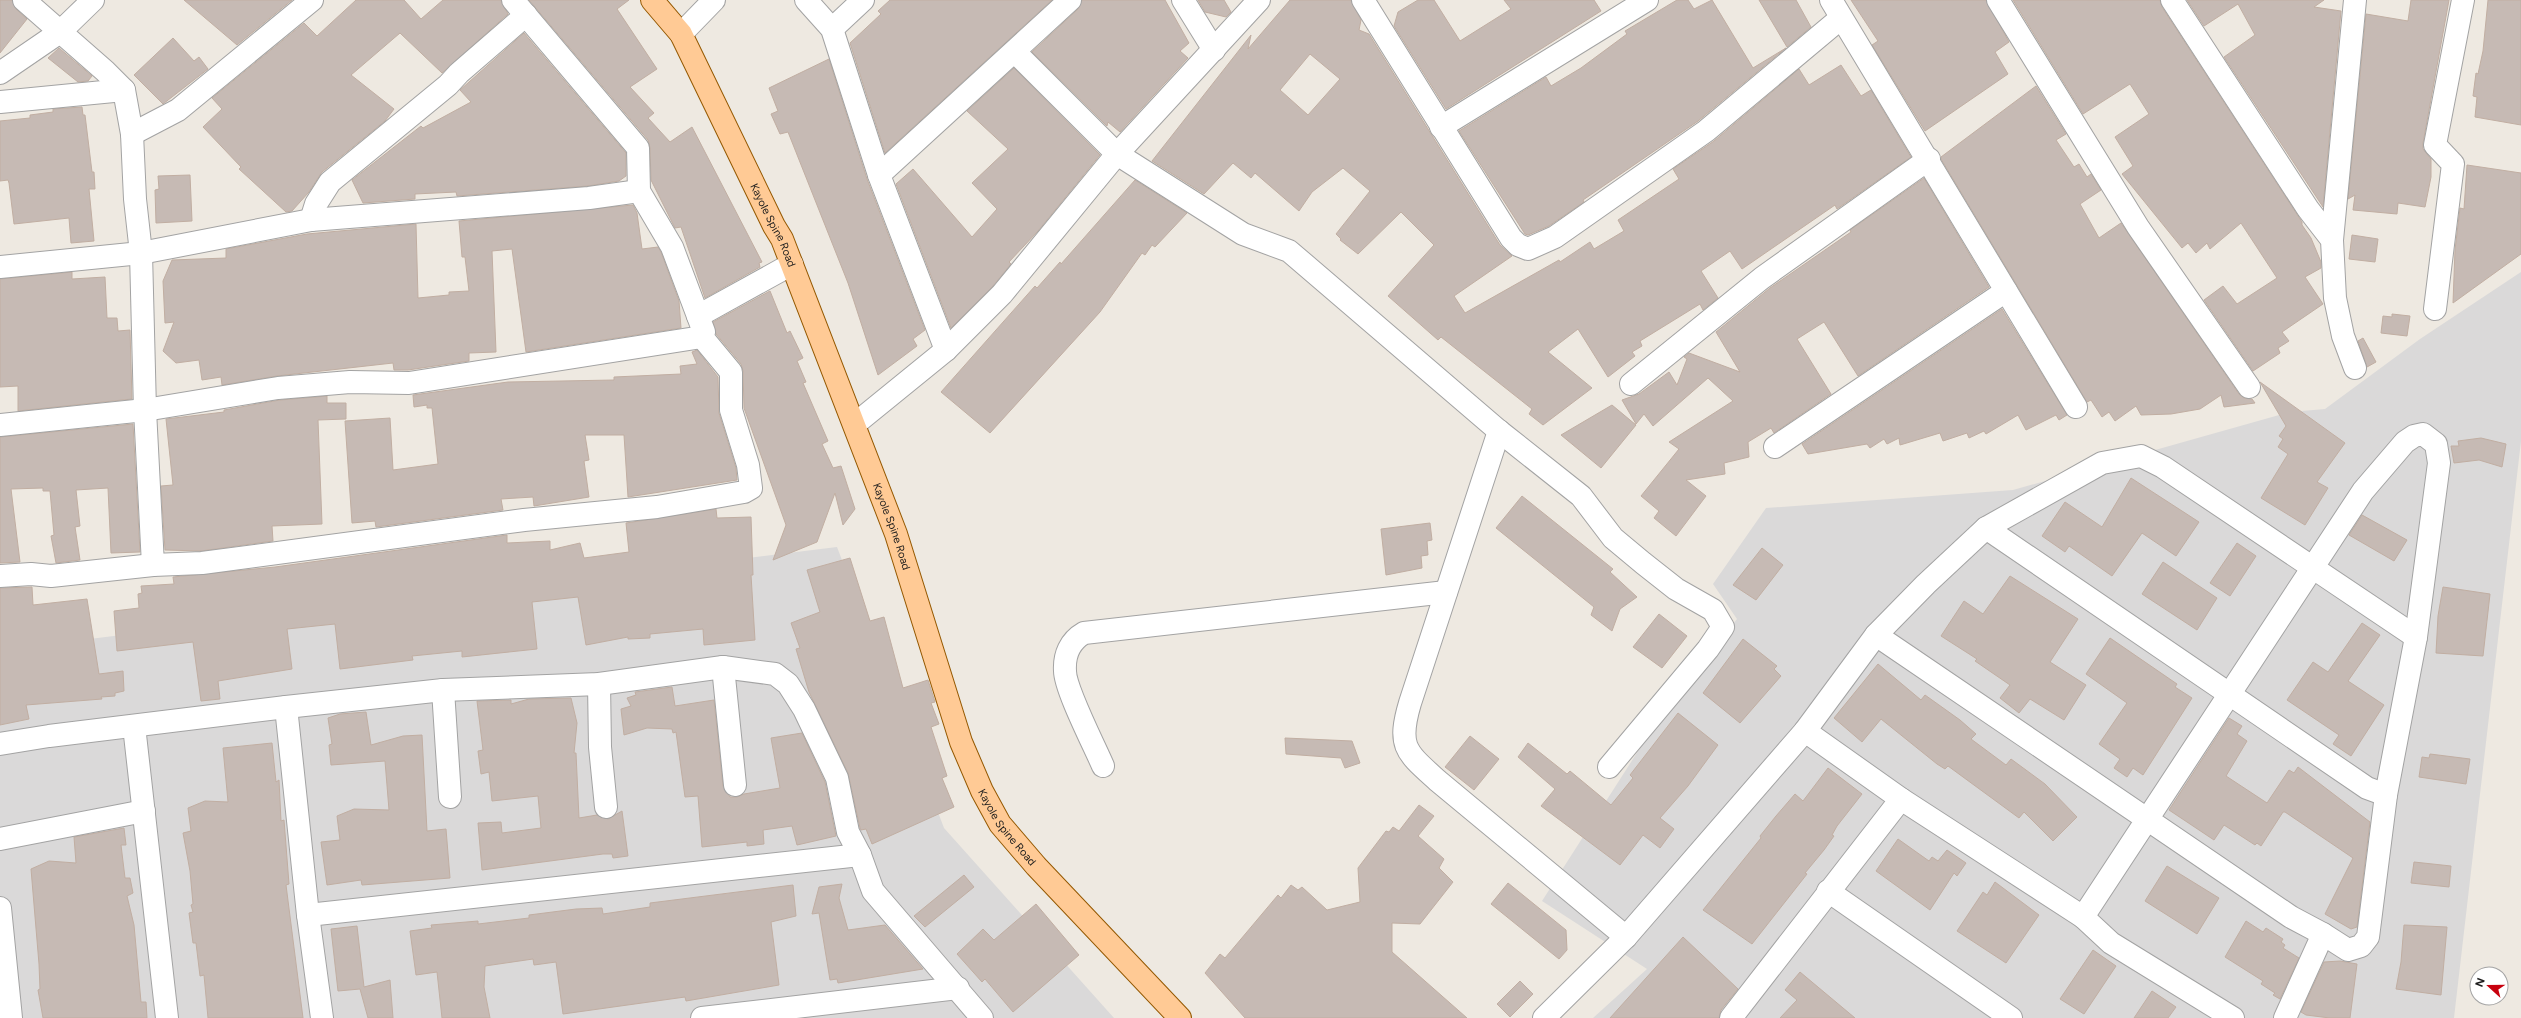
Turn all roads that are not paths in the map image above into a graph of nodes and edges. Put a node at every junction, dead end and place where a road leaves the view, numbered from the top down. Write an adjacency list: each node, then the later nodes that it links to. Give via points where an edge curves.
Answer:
1 (24, 0): 20 (street)
2 (93, 0): 20 (street)
3 (312, 0): 28 (street, via 178,110)
4 (652, 0): 21 (main road, Kayole Spine Road)
5 (714, 0): 21 (street)
6 (806, 0): 19 (street)
7 (863, 0): 19 (street)
8 (1070, 0): 23 (street)
9 (1183, 0): 22 (street)
10 (1259, 0): 22 (street)
11 (1647, 0): 27 (street)
12 (1998, 0): 45 (street, via 2138,227)
13 (2172, 0): 34 (street, via 2308,209)
14 (2355, 0): 34 (street)
15 (2463, 0): 39 (street, via 2435,145 2452,164)
16 (1371, 3): 27 (street)
17 (519, 8): 32 (street, via 638,148); 33 (street, via 448,85 330,182 316,204)
18 (1836, 9): 27 (street, via 1706,131 1555,237 1528,249 1518,245 1512,238); 30 (street)
19 (832, 28): 31 (street)
20 (60, 32): 24 (street); 25 (street)
21 (681, 34): 36 (main road, Kayole Spine Road)
22 (1214, 50): 29 (street)
23 (1015, 52): 29 (street); 31 (street)
24 (0, 73)
25 (124, 90): 26 (street); 28 (street)
26 (0, 102)
27 (1441, 127)
28 (132, 134): 35 (street)
29 (1117, 154): 42 (street, via 1002,294); 50 (street, via 1243,234 1289,251)
30 (1929, 159): 38 (street); 44 (street, via 1762,278)
31 (879, 175): 42 (street)
32 (639, 191): 33 (street, via 589,198); 40 (street, via 672,247)
33 (311, 220): 35 (street)
34 (2332, 240): 43 (street, via 2336,298 2343,336)
35 (141, 253): 37 (street); 47 (street)
36 (792, 264): 40 (street); 48 (main road, Kayole Spine Road)
37 (0, 267)
38 (2006, 291): 46 (street); 51 (street)
39 (2435, 309)
40 (698, 316): 41 (street, via 704,332)
41 (702, 337): 47 (street, via 409,383 350,382 278,388); 53 (street, via 731,372 731,410 748,464 751,488 744,492 657,507 524,520 202,563)
42 (946, 350): 48 (street)
43 (2355, 368)
44 (1631, 384)
45 (2249, 387)
46 (2076, 407)
47 (145, 410): 49 (street); 53 (street)
48 (855, 424): 90 (main road, Kayole Spine Road, via 896,534 961,742 982,791 1000,824 1036,866)
49 (0, 425)
50 (1499, 431): 56 (street); 68 (street, via 1581,496 1613,538 1676,589 1713,610 1723,627 1708,649)
51 (1775, 447)
52 (1986, 528): 54 (street, via 2102,463 2141,456 2163,467); 57 (street); 62 (street)
53 (153, 564): 55 (street, via 52,576)
54 (2312, 567): 58 (street); 58 (street, via 2363,491 2405,442 2423,434 2436,444 2438,463); 62 (street)
55 (0, 576)
56 (1446, 592): 67 (street, via 1084,632 1074,639 1066,656 1064,673); 83 (street, via 1404,723 1403,742 1412,757 1438,781)
57 (1876, 634): 65 (street); 75 (street)
58 (2416, 637): 70 (street)
59 (723, 666): 60 (street); 69 (street); 77 (street, via 775,674 788,684 804,710 837,778 848,832)
60 (599, 684): 61 (street); 73 (street, via 600,747)
61 (443, 690): 63 (street); 71 (street)
62 (2229, 693): 70 (street, via 2367,788); 75 (street)
63 (286, 707): 64 (street); 80 (street)
64 (134, 726): 66 (street); 74 (street)
65 (1805, 731): 72 (street); 83 (street)
66 (0, 744)
67 (1103, 766)
68 (1609, 767)
69 (735, 785)
70 (2386, 795): 82 (street, via 2368,937 2361,946 2348,950)
71 (450, 797)
72 (1901, 799): 78 (street); 81 (street)
73 (606, 807)
74 (144, 812): 76 (street); 86 (street)
75 (2146, 820): 81 (street); 82 (street, via 2291,917)
76 (0, 839)
77 (860, 855): 80 (street); 84 (street, via 874,890)
78 (1828, 891): 92 (street); 93 (street)
79 (0, 908): 85 (street)
80 (308, 915): 87 (street)
81 (2083, 917): 94 (street, via 2111,943)
82 (2323, 934): 95 (street)
83 (1626, 937): 91 (street)
84 (958, 988): 88 (street); 89 (street)
85 (11, 1018)
86 (167, 1018)
87 (322, 1018)
88 (702, 1018)
89 (982, 1018)
90 (1180, 1018)
91 (1544, 1018)
92 (1731, 1018)
93 (2011, 1018)
94 (2233, 1018)
95 (2285, 1018)

